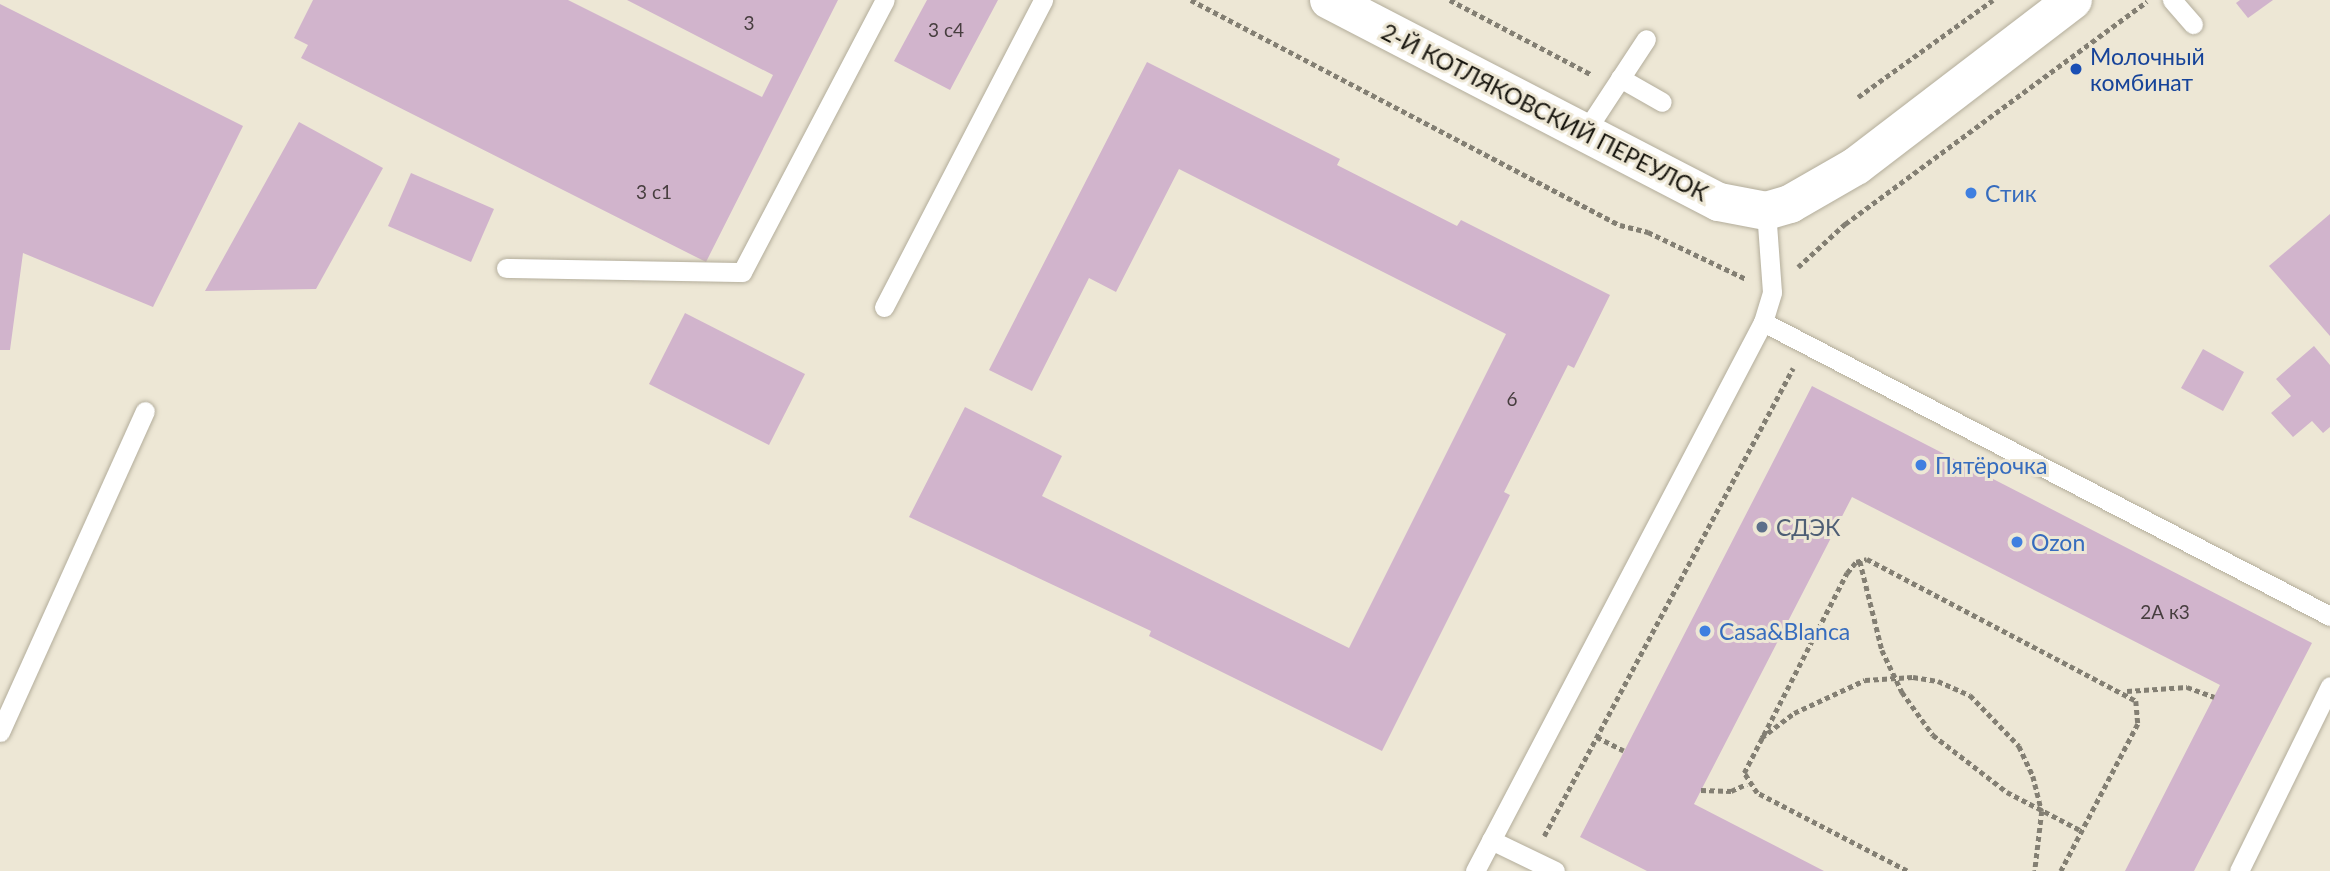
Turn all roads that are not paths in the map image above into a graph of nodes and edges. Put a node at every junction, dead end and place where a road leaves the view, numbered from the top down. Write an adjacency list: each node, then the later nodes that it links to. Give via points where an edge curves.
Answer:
1 (885, 0): 12 (lane, via 742,272)
2 (1043, 0): 13 (lane)
3 (1329, 0): 10 (street, 2-Й КОТЛЯКОВСКИЙ ПЕРЕУЛОК)
4 (2073, 0): 11 (street, via 1856,166 1790,204)
5 (2172, 0): 6 (lane)
6 (2193, 24)
7 (1646, 39): 8 (lane)
8 (1617, 83): 9 (lane); 10 (lane)
9 (1662, 102)
10 (1585, 132): 11 (street, 2-Й КОТЛЯКОВСКИЙ ПЕРЕУЛОК, via 1719,201)
11 (1766, 212): 14 (lane, via 1772,292)
12 (506, 268)
13 (884, 307)
14 (1763, 322): 16 (lane); 19 (lane)
15 (145, 411): 18 (lane)
16 (2330, 616)
17 (2330, 686): 22 (lane)
18 (0, 732)
19 (1491, 840): 20 (lane); 21 (lane)
20 (1475, 871)
21 (1555, 871)
22 (2239, 871)

